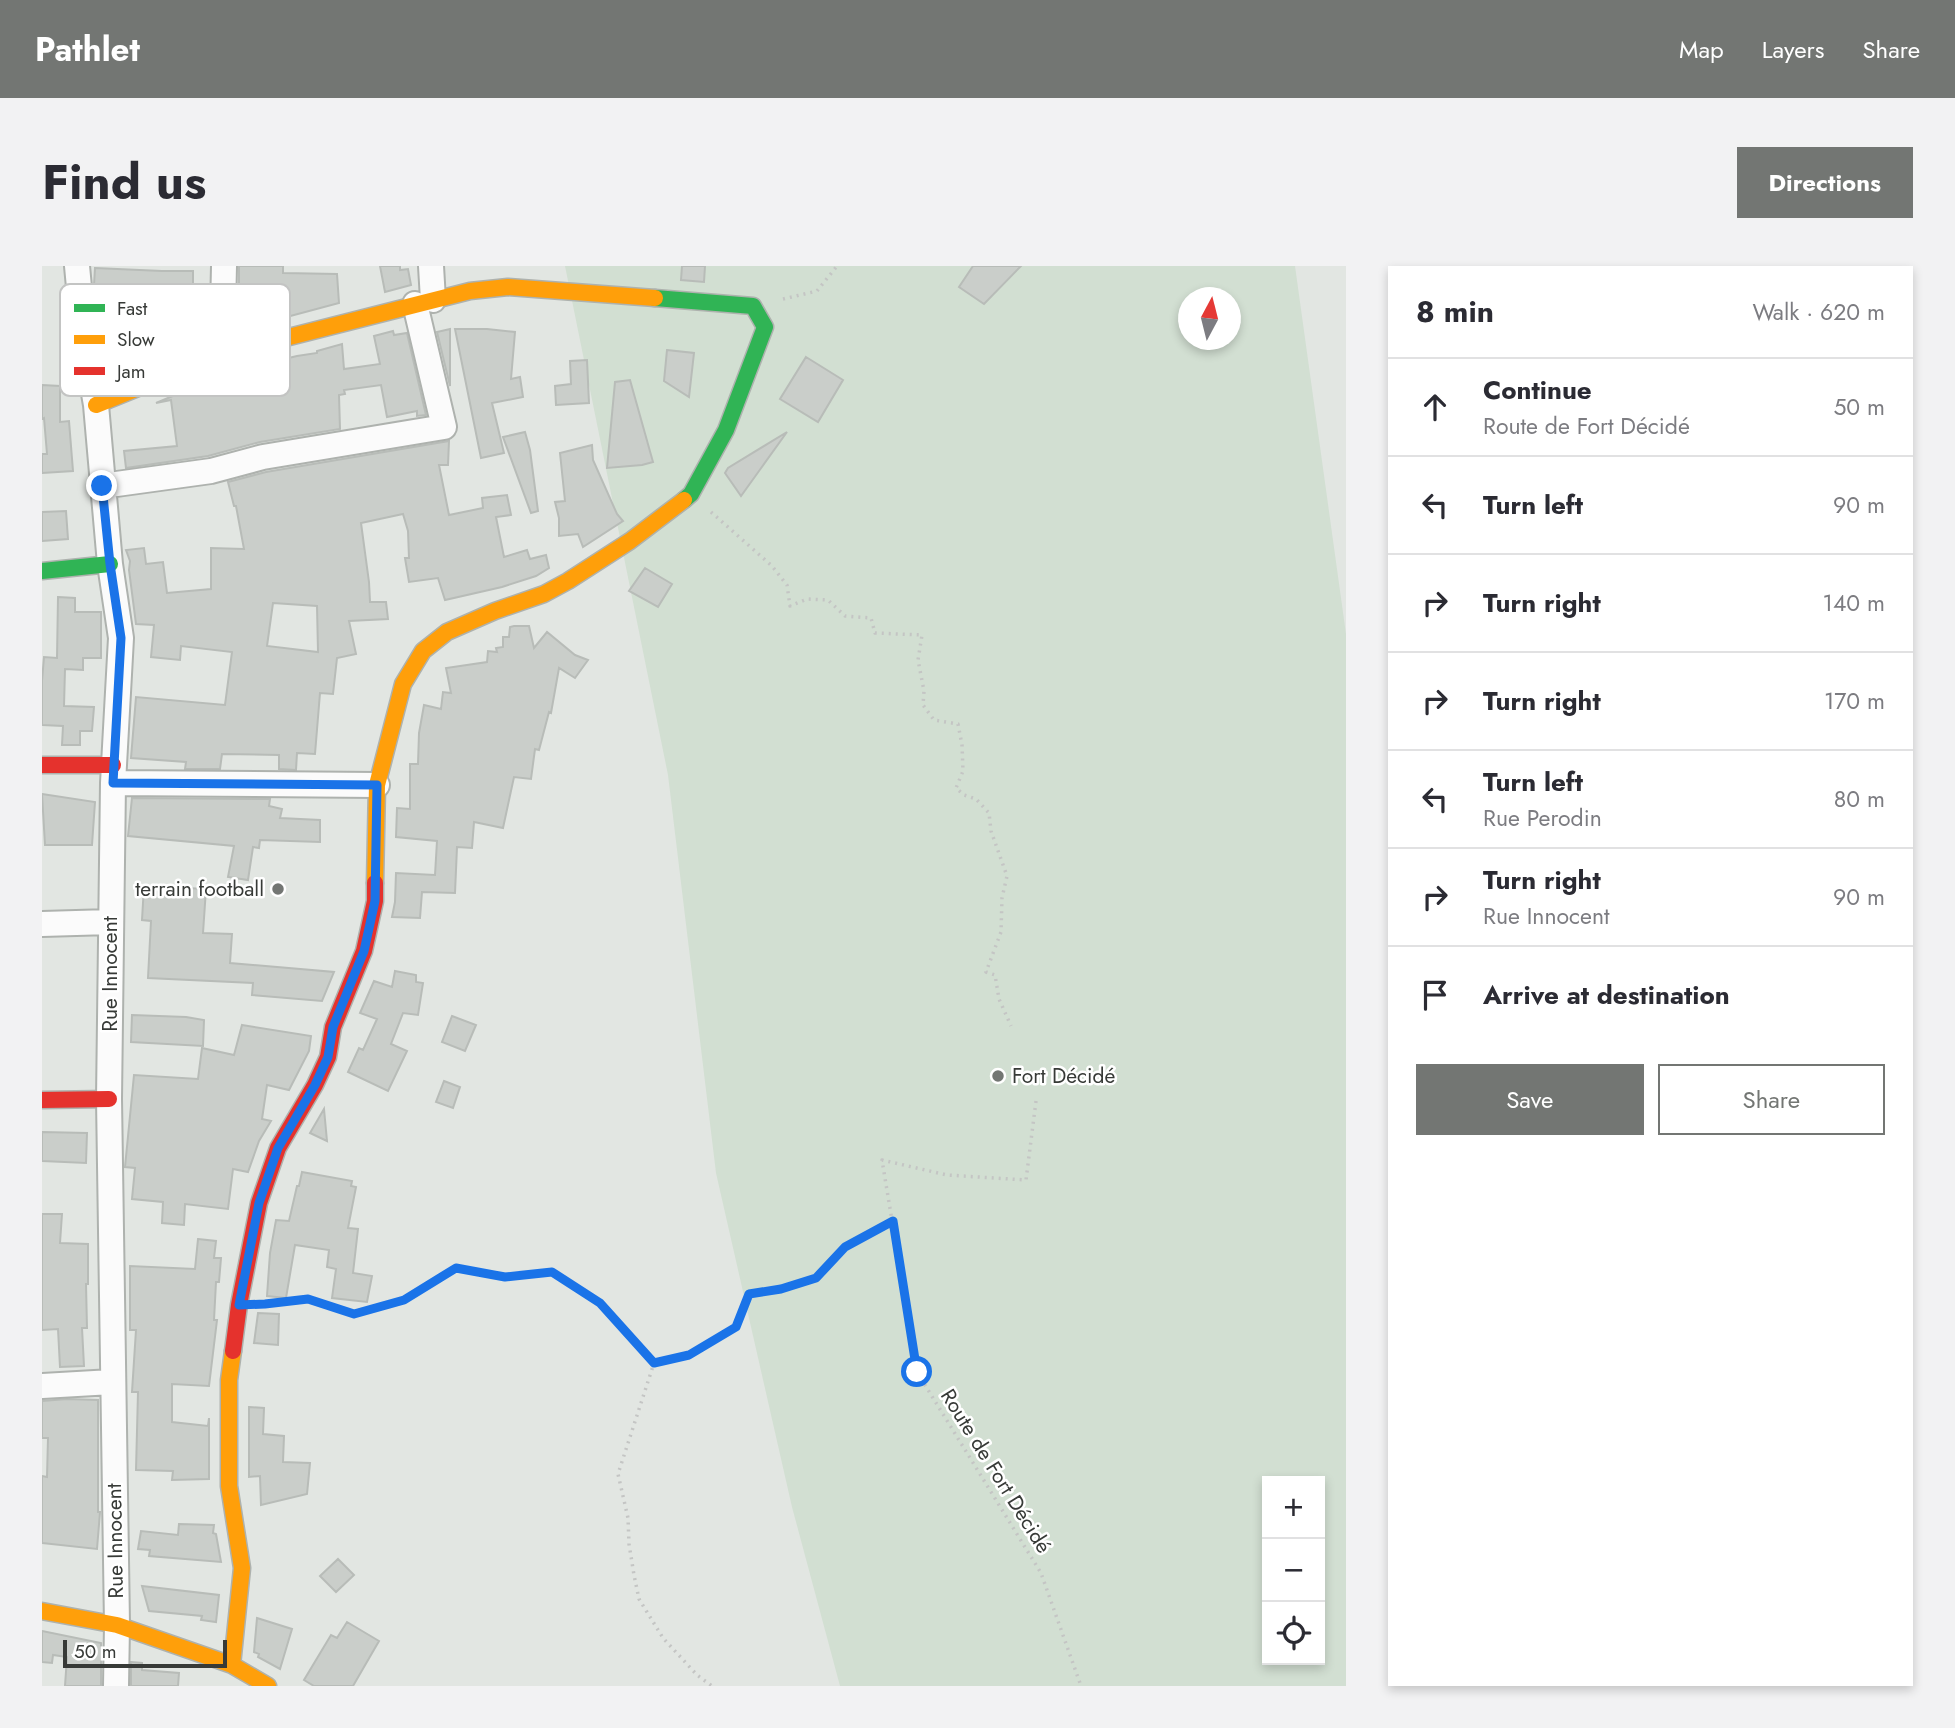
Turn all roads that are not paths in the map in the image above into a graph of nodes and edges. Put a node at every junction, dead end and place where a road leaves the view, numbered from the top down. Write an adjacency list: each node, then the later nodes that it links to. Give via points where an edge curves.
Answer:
1 (77, 266): 4 (street, Rue Innocent)
2 (224, 266): 5 (street)
3 (431, 266): 6 (street)
4 (79, 284)
5 (224, 284)
6 (424, 302): 7 (street); 11 (street, via 444,427 264,457 211,471); 16 (street, via 508,287 753,306 765,327 726,430 691,495 568,581 447,632 423,651 403,684)
7 (290, 336)
8 (94, 396): 10 (street, Rue Innocent)
9 (118, 396): 10 (street)
10 (96, 405): 11 (street, Rue Innocent)
11 (102, 486): 12 (street, Rue Innocent)
12 (110, 564): 13 (street); 15 (street, Rue Innocent, via 121,638)
13 (42, 571)
14 (42, 765): 15 (street)
15 (113, 774): 16 (street); 17 (street, Rue Innocent)
16 (377, 785): 25 (street, via 375,901 364,951 333,1027 328,1057 278,1148 259,1203 239,1305 229,1380 229,1486 242,1568)
17 (110, 922): 18 (street); 19 (street, Rue Innocent)
18 (42, 924)
19 (109, 1099): 20 (street); 21 (street, Rue Innocent)
20 (42, 1100)
21 (112, 1382): 22 (street); 24 (street, Rue Innocent)
22 (42, 1386)
23 (42, 1611): 24 (street)
24 (117, 1625): 25 (street); 26 (street, Rue Innocent)
25 (232, 1665): 27 (street)
26 (116, 1686)
27 (268, 1686)

